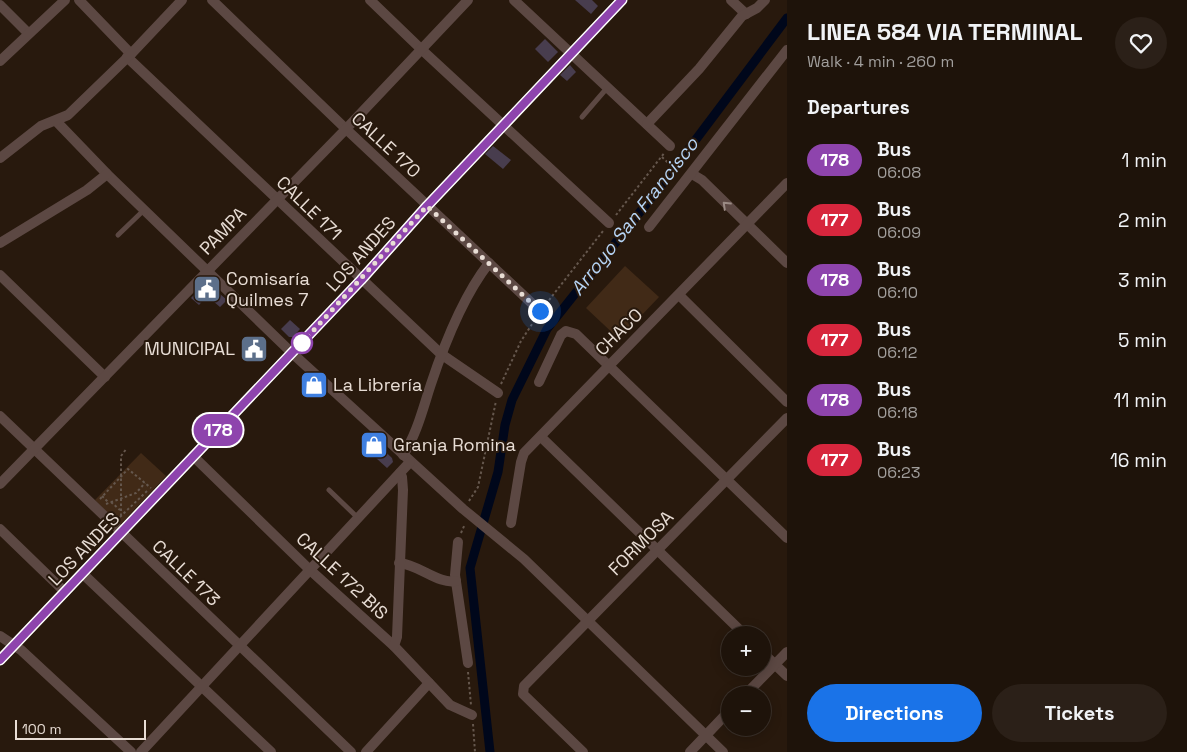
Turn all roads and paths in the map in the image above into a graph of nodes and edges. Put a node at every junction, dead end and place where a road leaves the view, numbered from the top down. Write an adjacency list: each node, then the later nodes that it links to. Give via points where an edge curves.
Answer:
1 (65, 0): 13 (street)
2 (78, 0): 17 (street, CALLE 171)
3 (212, 0): 24 (street, CALLE 170)
4 (370, 0): 14 (street)
5 (468, 0): 14 (street, PAMPA)
6 (514, 0): 15 (street)
7 (622, 0): 15 (street, LOS ANDES)
8 (731, 0): 12 (street)
9 (766, 0): 12 (street)
10 (177, 2): 17 (street)
11 (0, 5): 13 (street)
12 (746, 14): 23 (street)
13 (28, 33): 18 (street)
14 (421, 49): 22 (street); 24 (street, PAMPA)
15 (570, 53): 19 (street); 22 (street, LOS ANDES)
16 (786, 54): 29 (street)
17 (129, 56): 21 (street, via 68,115); 31 (street, CALLE 171)
18 (0, 61)
19 (608, 87): 20 (lane); 23 (street)
20 (582, 117)
21 (56, 121): 27 (street, via 41,126); 28 (street)
22 (504, 124): 32 (street, LOS ANDES); 34 (street)
23 (648, 124): 25 (street)
24 (346, 129): 31 (street, PAMPA); 32 (street, CALLE 170)
25 (670, 146): 26 (path)
26 (662, 157): 29 (path); 34 (path)
27 (0, 158)
28 (107, 174): 33 (street); 38 (street, via 87,190)
29 (687, 175): 35 (street, one-way to 29); 36 (street)
30 (787, 183): 35 (street, CHACO)
31 (277, 199): 41 (street, PAMPA); 43 (street, CALLE 171)
32 (427, 206): 40 (street, CALLE 170); 43 (street, LOS ANDES)
33 (144, 210): 37 (lane); 41 (street)
34 (609, 223): 45 (path)
35 (746, 224): 39 (street); 44 (street, CHACO)
36 (649, 227)
37 (118, 235)
38 (0, 243)
39 (787, 262)
40 (488, 263): 45 (street, CALLE 170); 47 (street)
41 (208, 270): 46 (street); 49 (street, PAMPA)
42 (0, 275): 49 (street)
43 (361, 280): 46 (street, LOS ANDES); 47 (street, CALLE 171)
44 (679, 295): 48 (street, CHACO); 52 (street)
45 (540, 311): 51 (path, via 521,341)
46 (292, 353): 58 (street, LOS ANDES); 59 (street)
47 (441, 354): 51 (street, CALLE 171); 59 (street)
48 (610, 365): 50 (street, via 576,334 566,330); 55 (street, CHACO); 62 (street)
49 (105, 377): 56 (street, PAMPA)
50 (539, 382)
51 (498, 394): 73 (path, via 478,487)
52 (787, 402)
53 (0, 416): 56 (street, CALLE 173)
54 (787, 418): 62 (street, FORMOSA)
55 (541, 437): 75 (street, CHACO, via 522,457); 80 (street)
56 (35, 448): 64 (street, PAMPA); 76 (street, CALLE 173)
57 (127, 448): 61 (path, via 121,456)
58 (193, 456): 65 (street, LOS ANDES); 82 (street, CALLE 172 BIS)
59 (407, 458): 60 (street); 73 (street)
60 (400, 473): 74 (street); 81 (street, via 403,490)
61 (121, 476): 63 (path, via 128,469); 67 (path); 68 (path)
62 (726, 478): 78 (street); 80 (street, FORMOSA)
63 (145, 483): 65 (path); 68 (path, via 136,492)
64 (0, 484)
65 (154, 490): 76 (street, LOS ANDES); 76 (path)
66 (329, 490): 74 (lane)
67 (102, 496): 69 (path); 70 (path, via 99,500)
68 (121, 498): 69 (path); 72 (path)
69 (110, 502): 70 (path); 72 (path)
70 (104, 505): 71 (path)
71 (111, 511)
72 (121, 511): 76 (path)
73 (466, 515): 79 (path); 86 (street, via 524,559)
74 (358, 518): 82 (street)
75 (511, 522)
76 (119, 524): 83 (street, LOS ANDES); 91 (street, CALLE 173)
77 (0, 529): 85 (street)
78 (787, 538)
79 (458, 542): 84 (street)
80 (658, 550): 86 (street, FORMOSA); 87 (street)
81 (399, 563): 84 (street, via 412,565 447,582); 90 (street)
82 (309, 569): 90 (street, CALLE 172 BIS); 91 (street)
83 (83, 574): 85 (street, LOS ANDES); 99 (street)
84 (456, 581): 95 (street)
85 (65, 592): 89 (street, LOS ANDES)
86 (588, 620): 103 (street); 109 (street, FORMOSA, via 524,686 524,694)
87 (736, 626)
88 (0, 636): 89 (street)
89 (14, 646): 93 (street, LOS ANDES); 104 (street)
90 (394, 646): 98 (street, CALLE 172 BIS)
91 (240, 647): 99 (street); 107 (street, CALLE 173)
92 (787, 652): 96 (street)
93 (0, 660)
94 (771, 660): 96 (street)
95 (468, 663)
96 (775, 664): 97 (street); 100 (street)
97 (787, 676)
98 (429, 683): 101 (street, CALLE 172 BIS, via 450,705); 108 (street)
99 (202, 686): 105 (street); 106 (street)
100 (754, 686)
101 (472, 715)
102 (721, 719): 103 (street)
103 (706, 735): 110 (street); 111 (street)
104 (130, 752)
105 (141, 752)
106 (271, 752)
107 (351, 752)
108 (366, 752)
109 (583, 752)
110 (690, 752)
111 (723, 752)

